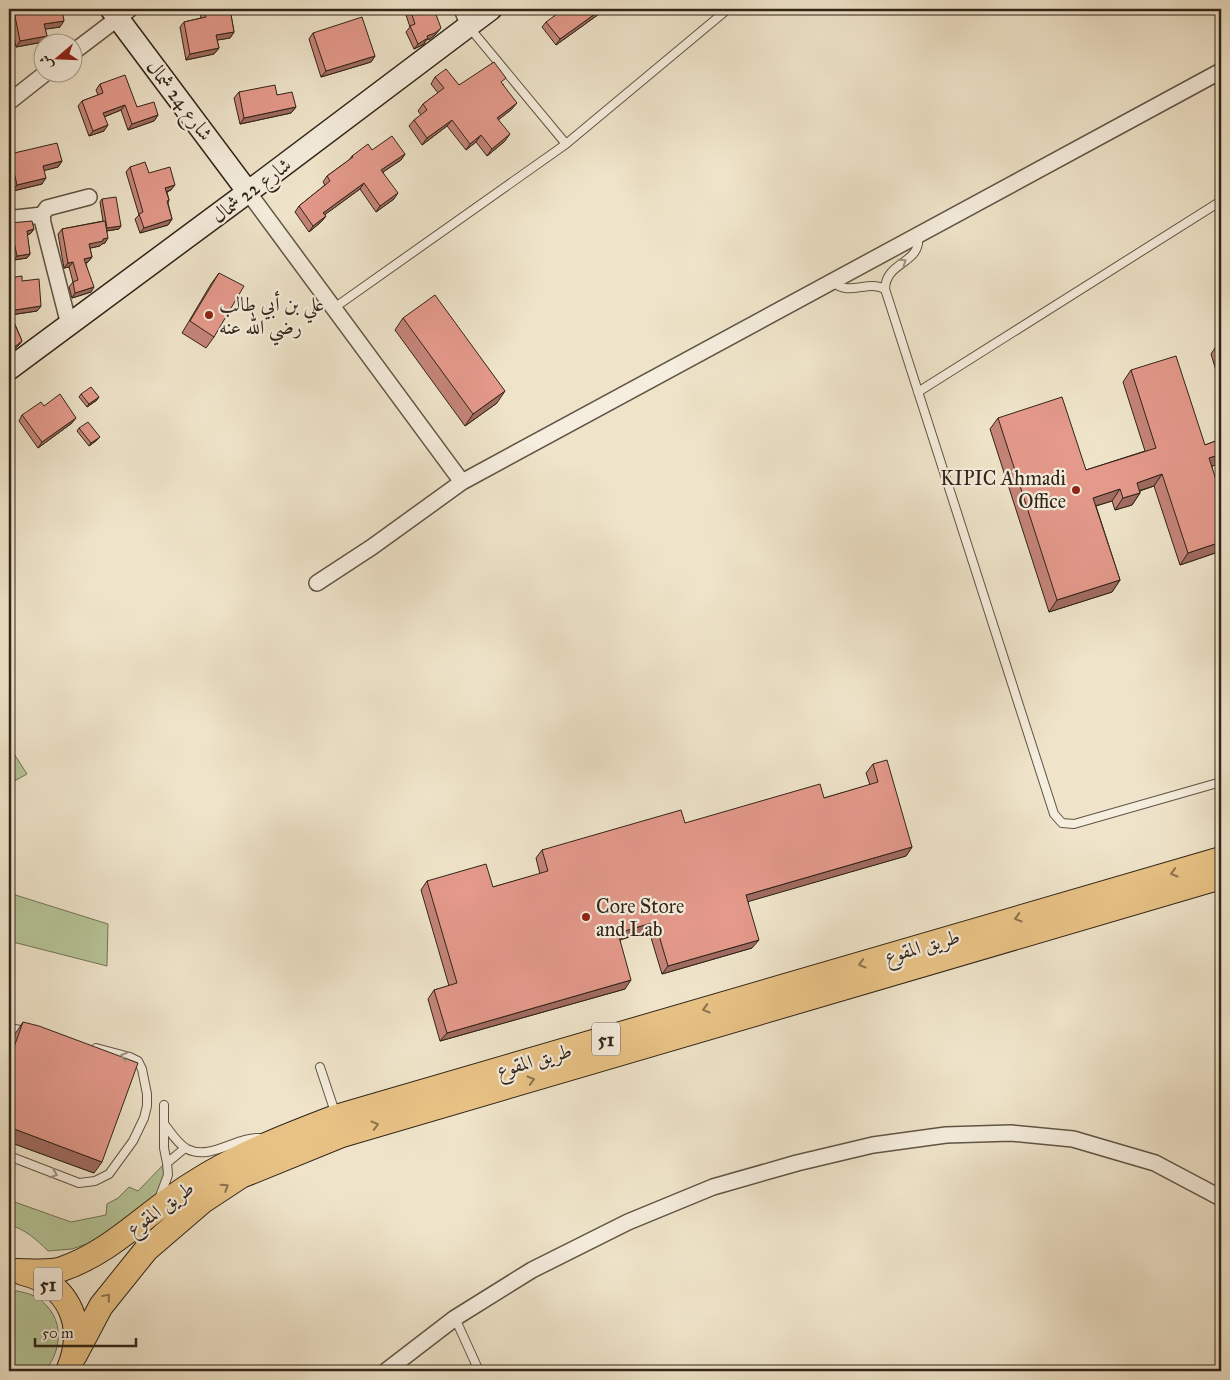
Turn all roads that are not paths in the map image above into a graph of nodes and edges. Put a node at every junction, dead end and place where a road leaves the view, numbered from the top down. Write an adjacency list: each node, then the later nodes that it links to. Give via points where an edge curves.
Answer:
1 (492, 9): 4 (street, شارع 22 شمال)
2 (728, 9): 9 (lane)
3 (120, 12): 5 (street); 10 (street, شارع 24 شمال)
4 (466, 18): 9 (lane); 10 (street, شارع 22 شمال)
5 (82, 44)
6 (1221, 71): 15 (street)
7 (34, 82): 8 (street)
8 (9, 102)
9 (566, 144): 18 (lane)
10 (248, 192): 18 (street); 19 (street, شارع 22 شمال)
11 (89, 197): 13 (street, via 47,208)
12 (1221, 201): 21 (lane)
13 (42, 215): 14 (street); 19 (street)
14 (9, 217)
15 (918, 235): 16 (street); 17 (lane, one-way to 15, via 891,271 915,253)
16 (832, 281): 17 (lane, via 846,289 871,285); 22 (street)
17 (885, 288): 21 (lane)
18 (334, 308): 22 (street)
19 (70, 325): 20 (street, شارع 22 شمال)
20 (9, 369)
21 (918, 392): 24 (lane, via 1054,814 1062,823 1074,824)
22 (462, 482): 23 (street)
23 (316, 583)
24 (1221, 782)
25 (1221, 859): 32 (main road, طريق المقوع / 51, one-way to 32)
26 (1221, 878): 42 (main road, طريق المقوع / 51, one-way to 26, via 100,1306 146,1250 203,1201 242,1176 342,1135)
27 (9, 1028): 28 (lane)
28 (38, 1034)
29 (84, 1045): 36 (lane, one-way to 29, via 71,1181 87,1183 109,1174 133,1141 147,1106 140,1065 134,1058)
30 (320, 1067): 32 (lane)
31 (164, 1105): 33 (lane)
32 (336, 1117): 34 (main road, طريق المقوع / 51)
33 (165, 1125): 35 (lane); 37 (lane, via 164,1148)
34 (275, 1140): 35 (lane, via 242,1140 208,1151); 39 (main road, طريق المقوع / 51, via 191,1184)
35 (185, 1148): 37 (lane)
36 (9, 1156)
37 (168, 1162): 39 (lane, via 168,1175)
38 (1221, 1198): 41 (street, via 1155,1163 1073,1139 1011,1133 946,1135 873,1145 713,1188 628,1222 532,1270)
39 (157, 1208): 40 (main road, طريق المقوع / 51, via 106,1248 61,1270)
40 (13, 1271): 42 (main road, 51, via 35,1276 52,1286 65,1300 77,1336)
41 (455, 1318): 43 (street); 44 (lane)
42 (72, 1363)
43 (386, 1371)
44 (479, 1371)

